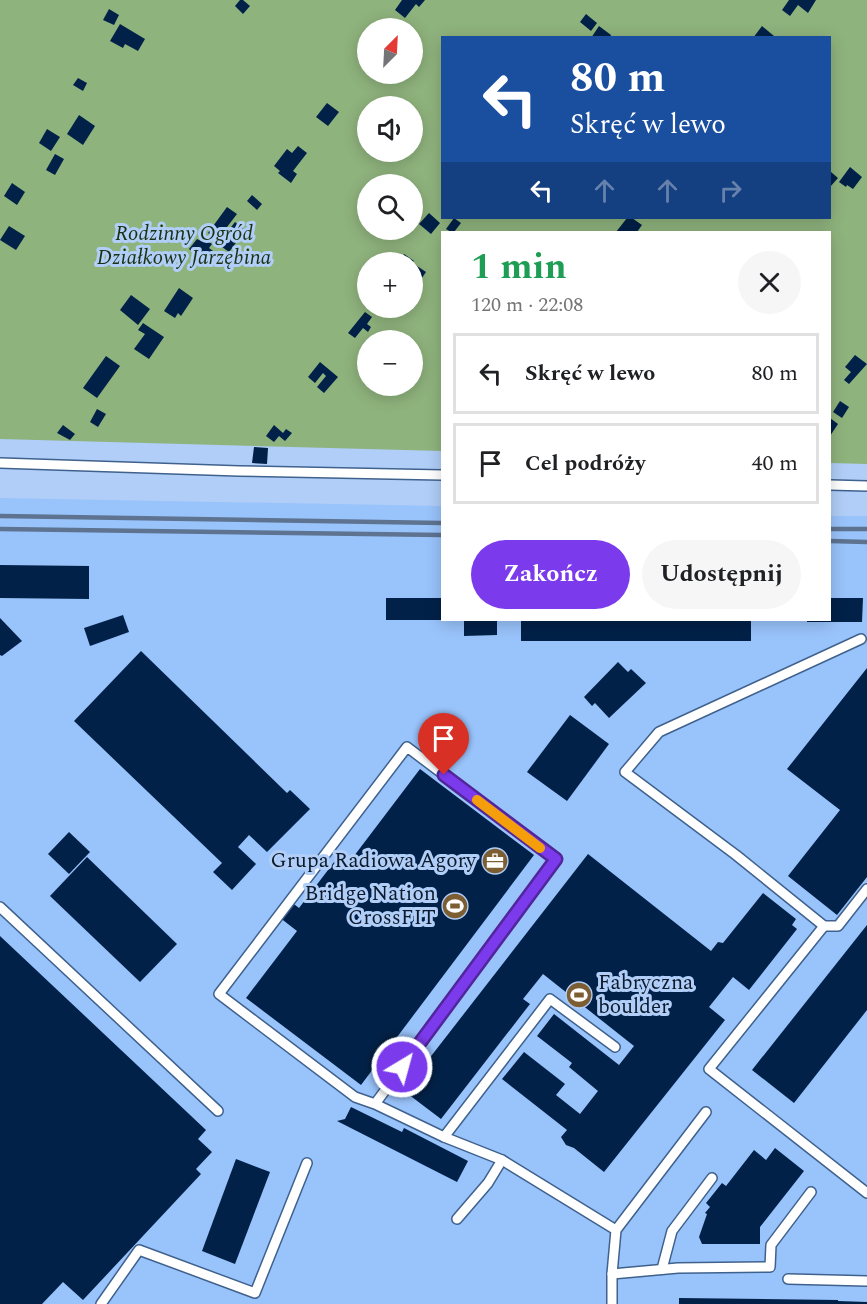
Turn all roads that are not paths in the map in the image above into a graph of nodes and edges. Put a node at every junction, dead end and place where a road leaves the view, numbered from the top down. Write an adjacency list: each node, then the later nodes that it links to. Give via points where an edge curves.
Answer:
1 (0, 463): 2 (lane)
2 (441, 475)
3 (831, 485): 4 (lane)
4 (867, 486)
5 (861, 639): 8 (lane, via 659,732 626,772)
6 (867, 890): 8 (lane, via 838,926)
7 (0, 907): 11 (lane)
8 (824, 926): 18 (lane, via 709,1069)
9 (615, 1047): 13 (lane, via 550,999)
10 (375, 1104): 10 (lane, via 556,859 407,747 219,994 355,1097); 13 (lane)
11 (218, 1111)
12 (706, 1112): 20 (lane)
13 (444, 1137): 14 (lane)
14 (502, 1160): 19 (lane); 20 (lane)
15 (307, 1163): 25 (lane)
16 (712, 1178): 21 (lane, via 672,1232)
17 (811, 1192): 21 (lane, via 771,1245 770,1266)
18 (867, 1193)
19 (457, 1219)
20 (616, 1230): 22 (lane)
21 (662, 1269): 22 (lane)
22 (612, 1274): 28 (lane)
23 (788, 1280): 24 (lane)
24 (867, 1281)
25 (255, 1293): 26 (lane, via 139,1250); 27 (lane)
26 (101, 1304)
27 (253, 1304)
28 (612, 1304)

